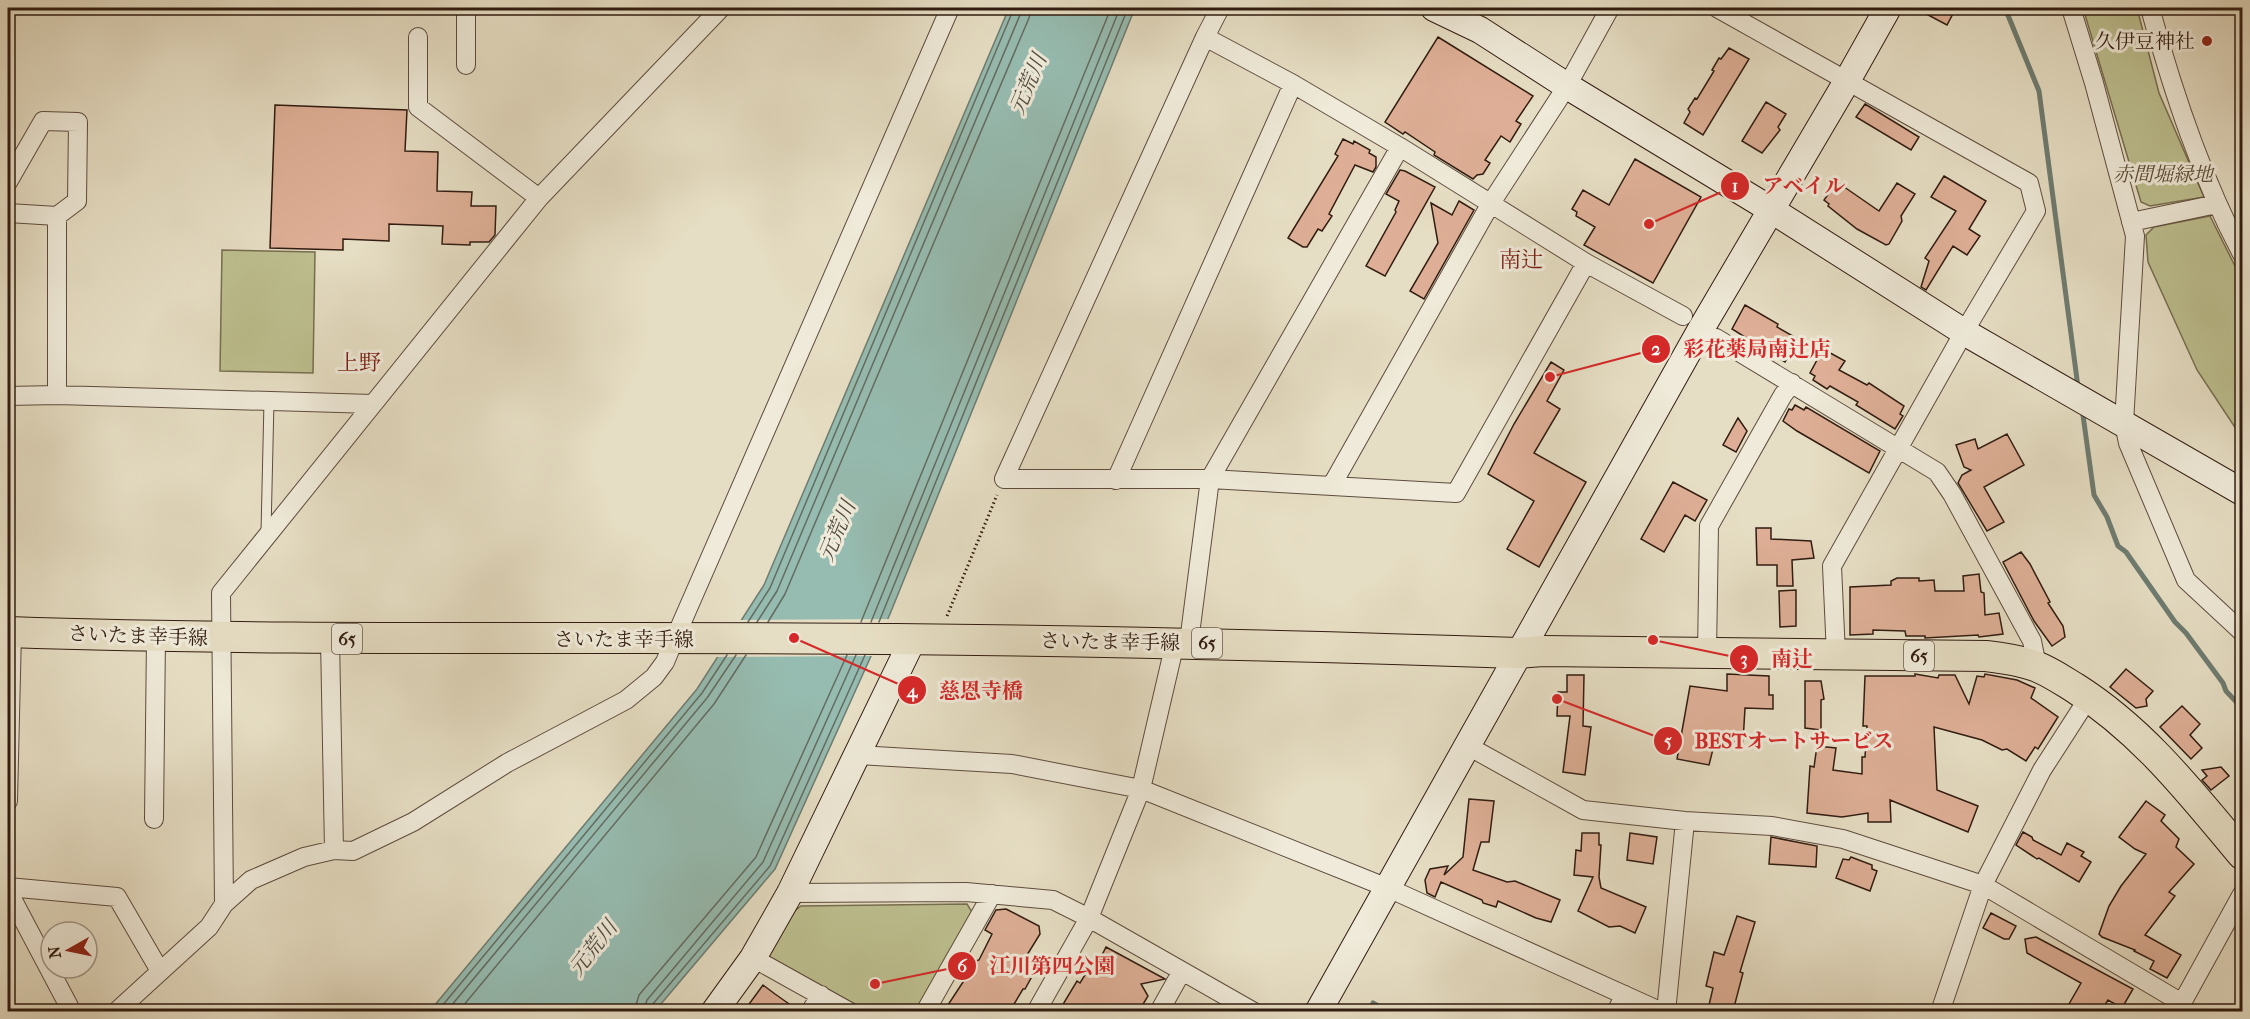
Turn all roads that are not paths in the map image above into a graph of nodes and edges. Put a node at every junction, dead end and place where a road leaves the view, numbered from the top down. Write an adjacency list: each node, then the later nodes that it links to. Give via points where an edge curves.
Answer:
1 (466, 8): 15 (street)
2 (721, 8): 21 (street)
3 (950, 8): 49 (street)
4 (1220, 8): 14 (street)
5 (1434, 8): 18 (street, via 1480,30)
6 (1610, 8): 18 (street)
7 (1717, 8): 12 (street)
8 (1748, 8): 12 (street)
9 (1888, 8): 16 (street)
10 (2071, 8): 27 (street)
11 (2150, 8): 23 (street, via 2162,54)
12 (1757, 29): 16 (street)
13 (418, 37): 21 (street, via 418,107)
14 (1205, 37): 17 (street); 41 (street, via 1004,479)
15 (466, 65)
16 (1847, 81): 24 (street); 31 (street, via 2029,183 2036,212)
17 (1293, 84): 19 (street); 41 (street)
18 (1567, 86): 22 (street); 24 (street)
19 (1400, 147): 22 (street); 40 (street)
20 (8, 182): 26 (street, via 44,121 78,122 76,201)
21 (539, 198): 37 (street)
22 (1491, 203): 29 (street); 42 (street)
23 (2217, 204): 27 (street); 28 (street)
24 (1770, 209): 31 (street); 53 (street)
25 (8, 213): 26 (street)
26 (57, 216): 34 (street)
27 (2131, 222): 38 (street, via 2134,236)
28 (2242, 254)
29 (1586, 263): 30 (street); 42 (street, via 1456,493)
30 (1683, 316)
31 (1964, 332): 38 (street); 39 (street)
32 (1716, 338): 33 (street)
33 (1792, 383): 39 (street); 54 (street, via 1709,526)
34 (57, 395): 35 (street); 36 (street)
35 (8, 396)
36 (269, 401): 37 (street); 44 (lane)
37 (373, 404): 44 (street)
38 (2124, 423): 43 (street); 46 (street, via 2128,443 2186,580)
39 (1897, 449): 55 (street, via 1832,566); 56 (street, via 1937,472 1952,494 2032,641)
40 (1210, 479): 41 (street); 42 (street); 52 (street)
41 (1116, 480)
42 (1332, 486)
43 (2242, 492)
44 (266, 535): 48 (street, via 220,593)
45 (10, 632): 47 (main road, さいたま幸手線 / 65); 61 (street)
46 (2242, 632)
47 (156, 637): 48 (main road, さいたま幸手線 / 65); 62 (street)
48 (221, 638): 50 (main road, さいたま幸手線 / 65); 72 (street)
49 (681, 638): 50 (main road, さいたま幸手線 / 65); 51 (main road, さいたま幸手線 / 65); 64 (street, via 654,677 626,700 507,764 413,822 353,851)
50 (330, 639): 64 (street)
51 (915, 639): 52 (main road, さいたま幸手線 / 65); 59 (street)
52 (1182, 643): 53 (main road, さいたま幸手線 / 65); 60 (street)
53 (1518, 653): 54 (main road, さいたま幸手線 / 65); 58 (street)
54 (1707, 654): 55 (main road, さいたま幸手線 / 65)
55 (1836, 655): 56 (main road, さいたま幸手線 / 65, via 1986,656)
56 (2037, 666): 57 (main road, さいたま幸手線 / 65)
57 (2089, 697): 65 (main road, さいたま幸手線 / 65, via 2159,756); 66 (street, via 2042,770)
58 (1468, 746): 63 (street, via 1583,810); 67 (street)
59 (858, 755): 60 (street, via 1012,764); 69 (street)
60 (1141, 789): 67 (street); 73 (street)
61 (8, 801)
62 (154, 819)
63 (1685, 821): 66 (street, via 1772,826 1843,839); 91 (street)
64 (334, 850): 72 (street, via 304,857 251,880)
65 (2242, 854)
66 (1983, 885): 79 (street); 92 (street)
67 (1388, 888): 78 (street); 89 (street)
68 (8, 890): 75 (street, via 117,897); 80 (street)
69 (790, 893): 70 (street); 74 (street)
70 (992, 894): 73 (street, via 1053,900); 85 (street)
71 (2242, 894): 79 (street)
72 (224, 904): 75 (street, via 209,927)
73 (1089, 918): 76 (street); 86 (street)
74 (753, 958): 77 (street); 82 (street)
75 (160, 971): 81 (street)
76 (1182, 971): 87 (street); 88 (street)
77 (821, 995): 83 (street); 84 (street)
78 (1625, 995): 90 (street); 91 (street)
79 (2179, 1007)
80 (72, 1011)
81 (116, 1011)
82 (714, 1011)
83 (810, 1011)
84 (850, 1011)
85 (925, 1011)
86 (1036, 1011)
87 (1159, 1011)
88 (1254, 1011)
89 (1318, 1011)
90 (1616, 1011)
91 (1664, 1011)
92 (1940, 1011)

